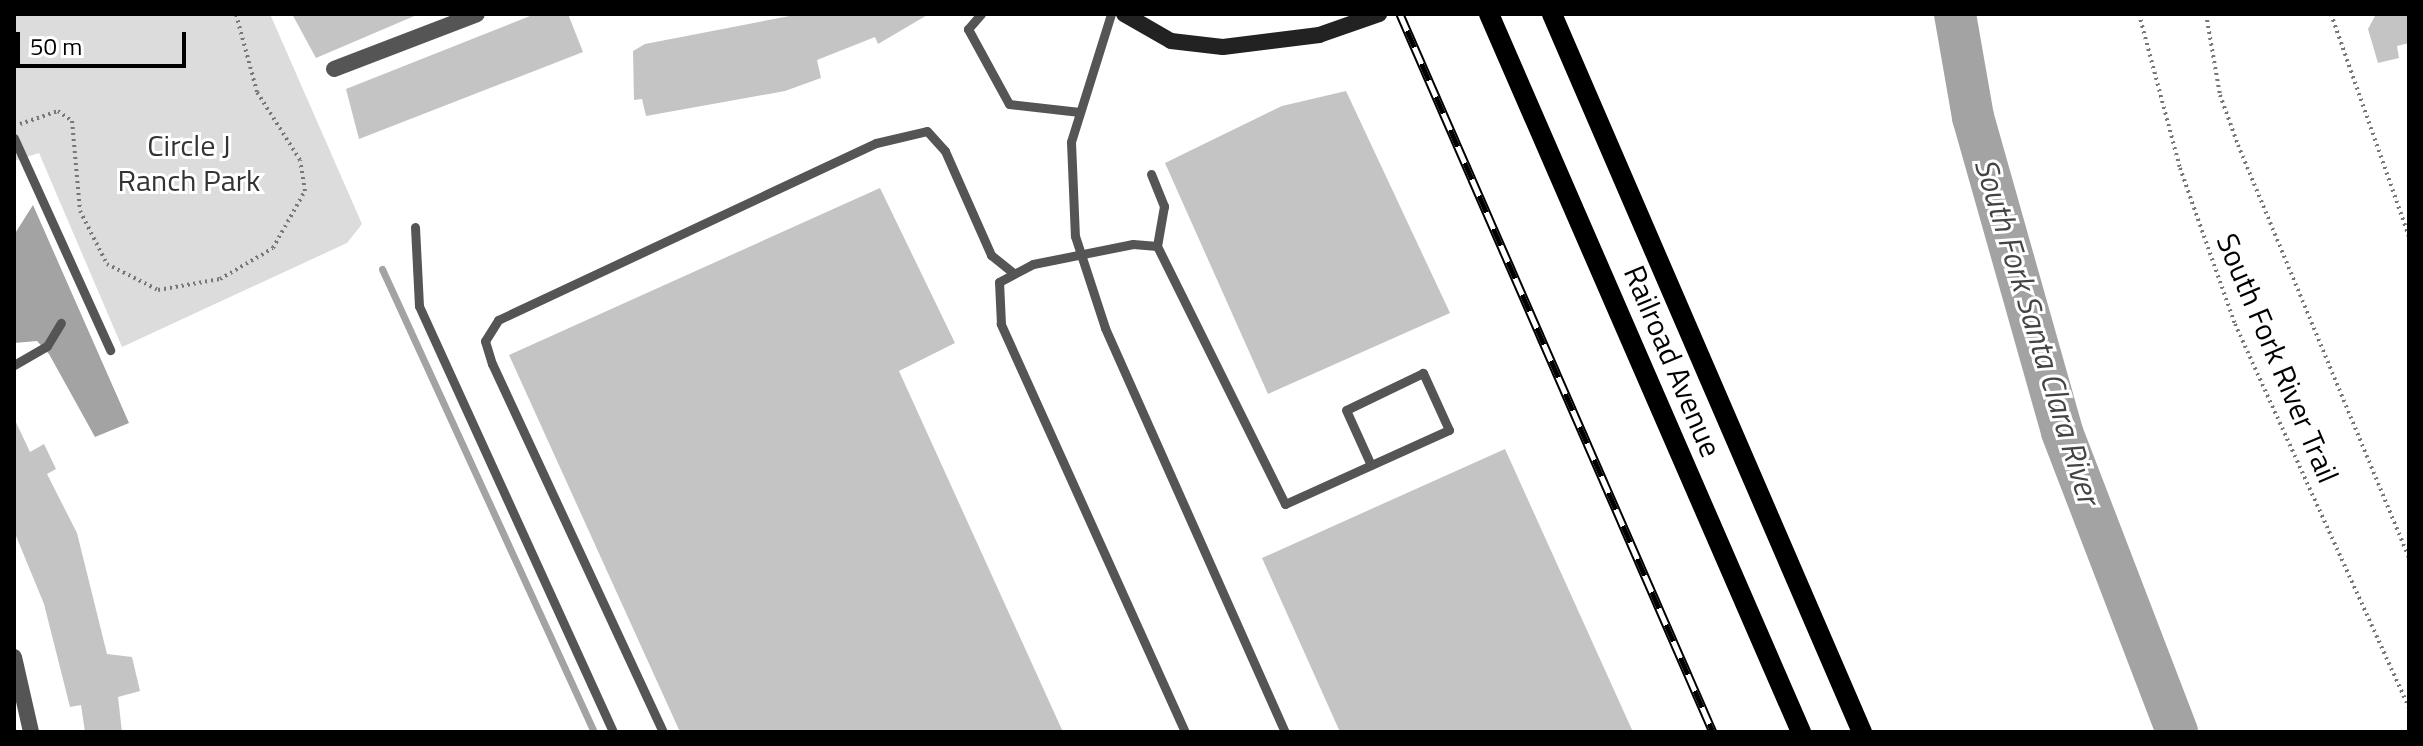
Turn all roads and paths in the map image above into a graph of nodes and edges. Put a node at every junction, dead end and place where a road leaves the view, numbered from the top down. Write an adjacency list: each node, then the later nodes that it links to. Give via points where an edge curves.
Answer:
1 (236, 14): 14 (path, via 257,92 305,175 285,234 234,272 173,290 124,277 88,235 72,121 46,112)
2 (477, 14): 12 (street)
3 (981, 14): 13 (lane, via 968,29 1009,104)
4 (1111, 14): 13 (lane)
5 (1127, 14): 6 (main road, via 1171,41 1223,47 1319,35)
6 (1379, 14)
7 (1489, 14): 34 (main road, Railroad Avenue)
8 (1552, 14): 35 (main road, Railroad Avenue)
9 (2139, 14): 28 (path, South Fork River Trail, via 2180,168 2235,324)
10 (2206, 14): 26 (path, via 2220,95 2238,145)
11 (2331, 14): 18 (path)
12 (334, 69)
13 (1080, 112): 20 (lane, via 1071,142)
14 (14, 127)
15 (14, 138): 23 (lane)
16 (1151, 174): 19 (lane, via 1164,206)
17 (415, 227): 30 (lane, via 419,306)
18 (2409, 237)
19 (1157, 246): 20 (lane); 25 (lane, via 1285,504)
20 (1081, 256): 21 (lane); 33 (lane, via 1105,328)
21 (1011, 271): 31 (lane, via 991,255 945,151 927,131 876,143 498,320 485,341 492,364); 32 (lane, via 996,296 1001,324)
22 (61, 323): 24 (lane, via 47,346)
23 (110, 350)
24 (14, 365)
25 (1371, 465): 25 (lane, via 1449,430 1423,373 1346,410)
26 (2409, 558)
27 (14, 657): 29 (street)
28 (2409, 707)
29 (31, 732)
30 (613, 732)
31 (663, 732)
32 (1185, 732)
33 (1285, 732)
34 (1801, 732)
35 (1862, 732)

